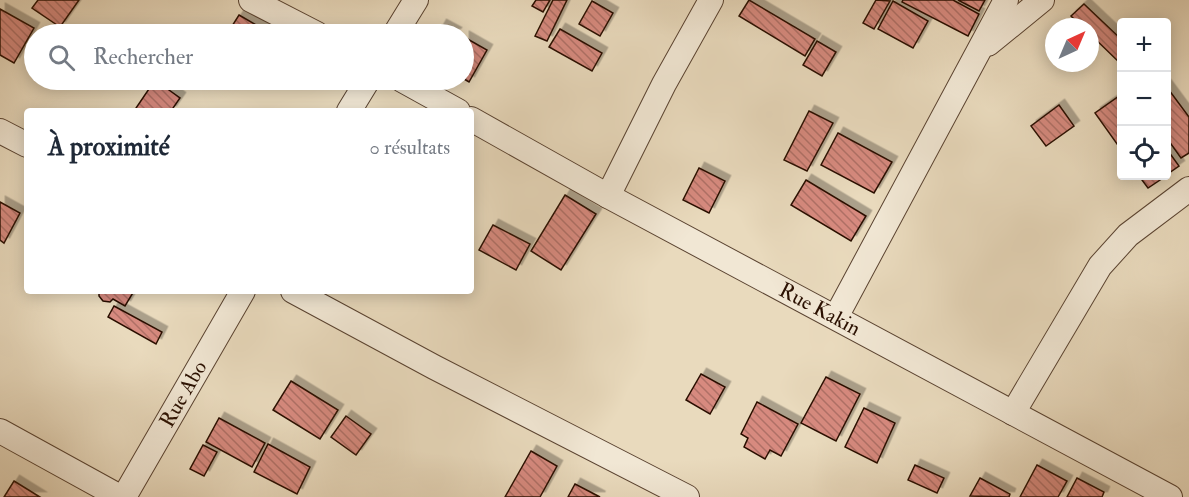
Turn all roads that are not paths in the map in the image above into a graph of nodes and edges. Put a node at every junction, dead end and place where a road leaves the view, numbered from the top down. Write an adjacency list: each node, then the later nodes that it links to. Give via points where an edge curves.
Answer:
1 (251, 0): 6 (street)
2 (416, 0): 7 (street)
3 (711, 0): 17 (street)
4 (1006, 0): 8 (street)
5 (1042, 0): 8 (street)
6 (298, 24)
7 (401, 24)
8 (979, 52): 20 (street)
9 (362, 90): 11 (street)
10 (420, 90): 12 (street)
11 (351, 108)
12 (453, 108)
13 (474, 120): 17 (street, Rue Kakin)
14 (0, 131): 15 (street)
15 (24, 144)
16 (1189, 189): 21 (street, via 1128,235 1100,266)
17 (608, 196): 20 (street, Rue Kakin)
18 (241, 294): 23 (street, Rue Abo)
19 (299, 294): 24 (street)
20 (836, 317): 21 (street, Rue Kakin)
21 (1012, 413): 25 (street, Rue Kakin)
22 (0, 431): 23 (street)
23 (122, 497)
24 (687, 497)
25 (1170, 497)

